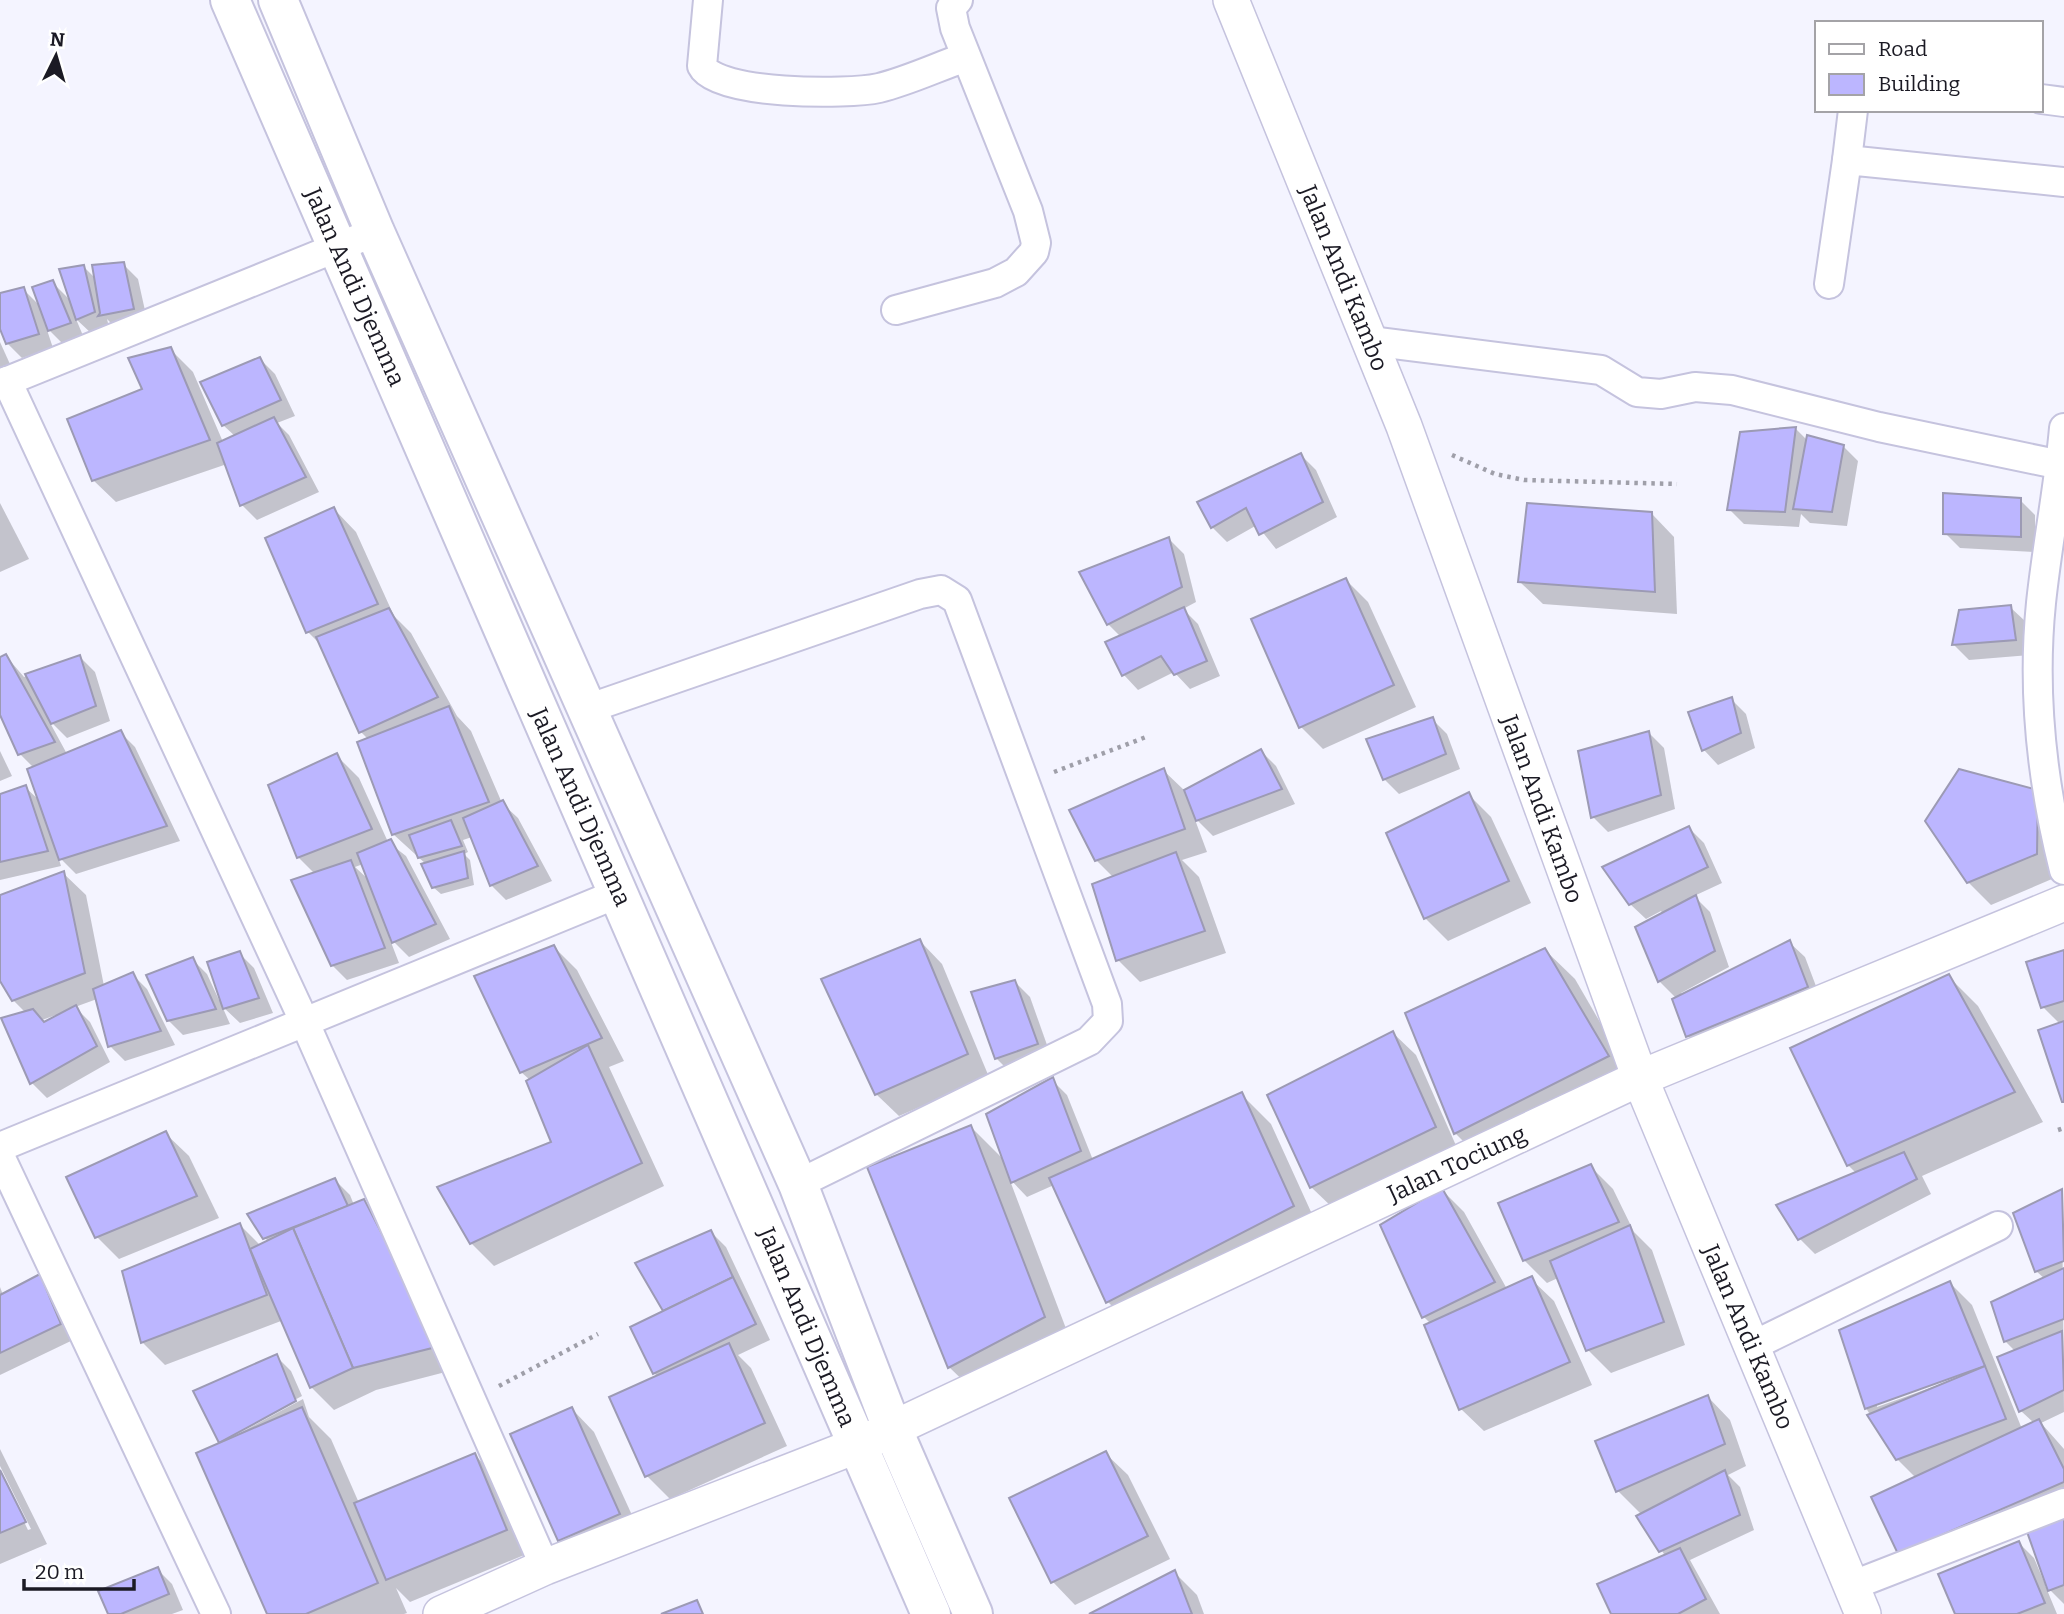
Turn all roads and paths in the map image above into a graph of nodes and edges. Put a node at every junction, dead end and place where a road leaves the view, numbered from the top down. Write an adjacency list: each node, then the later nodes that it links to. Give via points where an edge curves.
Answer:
1 (230, 0): 13 (highway, Jalan Andi Djemma)
2 (278, 0): 12 (highway, Jalan Andi Djemma)
3 (708, 0): 6 (street, via 702,66 713,78 731,84 862,90)
4 (958, 0): 6 (street, via 951,8)
5 (1231, 0): 16 (street, Jalan Andi Kambo)
6 (966, 57): 15 (street, via 1027,211 1034,252 1016,272 995,283)
7 (2043, 99): 8 (street)
8 (2064, 102)
9 (1853, 112): 10 (street)
10 (1847, 160): 11 (street); 14 (street)
11 (2064, 182)
12 (375, 232): 13 (street); 22 (highway, Jalan Andi Djemma)
13 (338, 248): 17 (street); 26 (highway, Jalan Andi Djemma)
14 (1829, 284)
15 (896, 310)
16 (1370, 341): 18 (street, Jalan Andi Kambo); 20 (street, via 1601,370 1647,394 1695,387 1732,390 1878,427)
17 (4, 383): 28 (street)
18 (1404, 426): 21 (path, via 1448,453 1515,479); 29 (street, Jalan Andi Kambo)
19 (2064, 428): 20 (street)
20 (2061, 465): 25 (street, via 2041,604 2038,661 2044,764)
21 (1677, 484)
22 (587, 709): 24 (street, via 941,590 957,600); 34 (highway, Jalan Andi Djemma)
23 (1146, 737): 24 (path)
24 (1024, 783): 34 (street, via 1107,1004 1108,1021 1089,1041)
25 (2064, 870)
26 (619, 893): 28 (street); 40 (highway, Jalan Andi Djemma)
27 (2064, 903): 29 (street, Jalan Tociung)
28 (305, 1023): 32 (street); 38 (street)
29 (1640, 1078): 37 (street, Jalan Andi Kambo); 39 (street, Jalan Tociung)
30 (2064, 1128): 31 (path)
31 (2058, 1130)
32 (0, 1147)
33 (0, 1156): 45 (street)
34 (798, 1184): 39 (highway, Jalan Andi Djemma)
35 (1998, 1226): 37 (street)
36 (598, 1334): 38 (path)
37 (1752, 1346): 44 (street, Jalan Andi Kambo)
38 (473, 1399): 42 (street)
39 (892, 1427): 40 (street, Jalan Tociung); 48 (highway, Jalan Andi Djemma)
40 (858, 1445): 42 (street, Jalan Tociung); 47 (highway, Jalan Andi Djemma)
41 (2064, 1503): 44 (street)
42 (545, 1567): 43 (street, Jalan Tociung)
43 (480, 1606): 46 (street, Jalan Tociung)
44 (1858, 1607)
45 (216, 1614)
46 (441, 1614)
47 (931, 1614)
48 (973, 1614)

